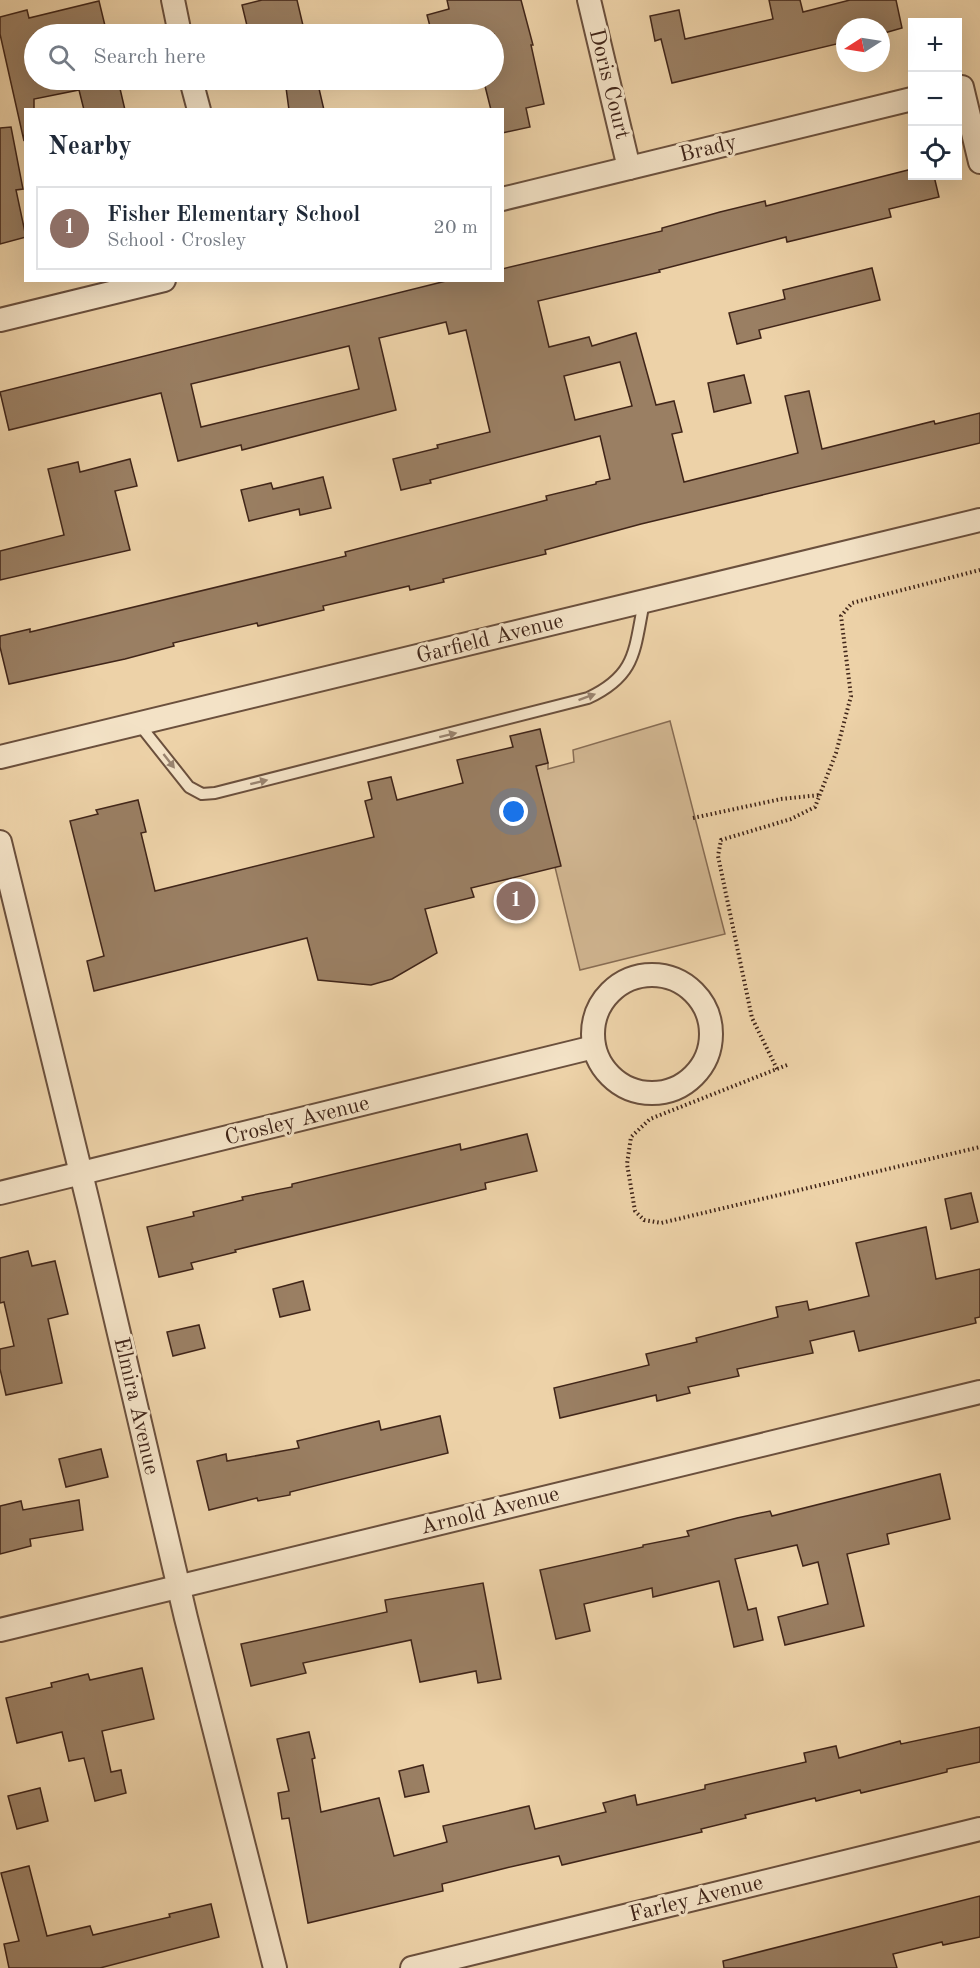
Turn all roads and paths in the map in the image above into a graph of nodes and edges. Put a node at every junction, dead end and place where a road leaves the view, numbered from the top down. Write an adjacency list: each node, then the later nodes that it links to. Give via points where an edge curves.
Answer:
1 (173, 0): 3 (street)
2 (589, 0): 9 (street, Doris Court)
3 (178, 24)
4 (966, 86): 8 (street)
5 (194, 90): 7 (street)
6 (908, 100): 9 (street, Brady)
7 (198, 108)
8 (980, 162)
9 (629, 168): 10 (street, Brady)
10 (504, 199)
11 (156, 282): 12 (street)
12 (0, 320)
13 (980, 520): 15 (street, Garfield Avenue)
14 (980, 570): 18 (path, via 852,603 841,616 851,696 836,753)
15 (644, 602): 16 (street, Garfield Avenue); 16 (lane, one-way to 15, via 189,787 202,794 215,793 588,698 608,688 624,673 632,658)
16 (139, 724): 17 (street, Garfield Avenue)
17 (0, 757)
18 (819, 795): 19 (path); 23 (path, via 815,807 792,819 721,840 718,856 752,1018)
19 (693, 818)
20 (0, 842): 25 (street, Elmira Avenue)
21 (594, 1047): 21 (street, via 602,1066 615,1081 633,1091 653,1094 673,1090 703,1064 710,1045 710,1024 691,989 673,979 634,977 615,987 590,1017); 25 (street, Crosley Avenue)
22 (787, 1065): 23 (path)
23 (777, 1069): 24 (path, via 650,1119 631,1137 627,1164 635,1211 644,1220 661,1223)
24 (980, 1147)
25 (81, 1174): 26 (street, Crosley Avenue); 28 (street, Elmira Avenue)
26 (0, 1193)
27 (980, 1392): 28 (street, Arnold Avenue)
28 (178, 1587): 29 (street, Arnold Avenue); 31 (street, Elmira Avenue)
29 (0, 1630)
30 (980, 1830): 32 (street, Farley Avenue)
31 (275, 1968)
32 (412, 1968)

